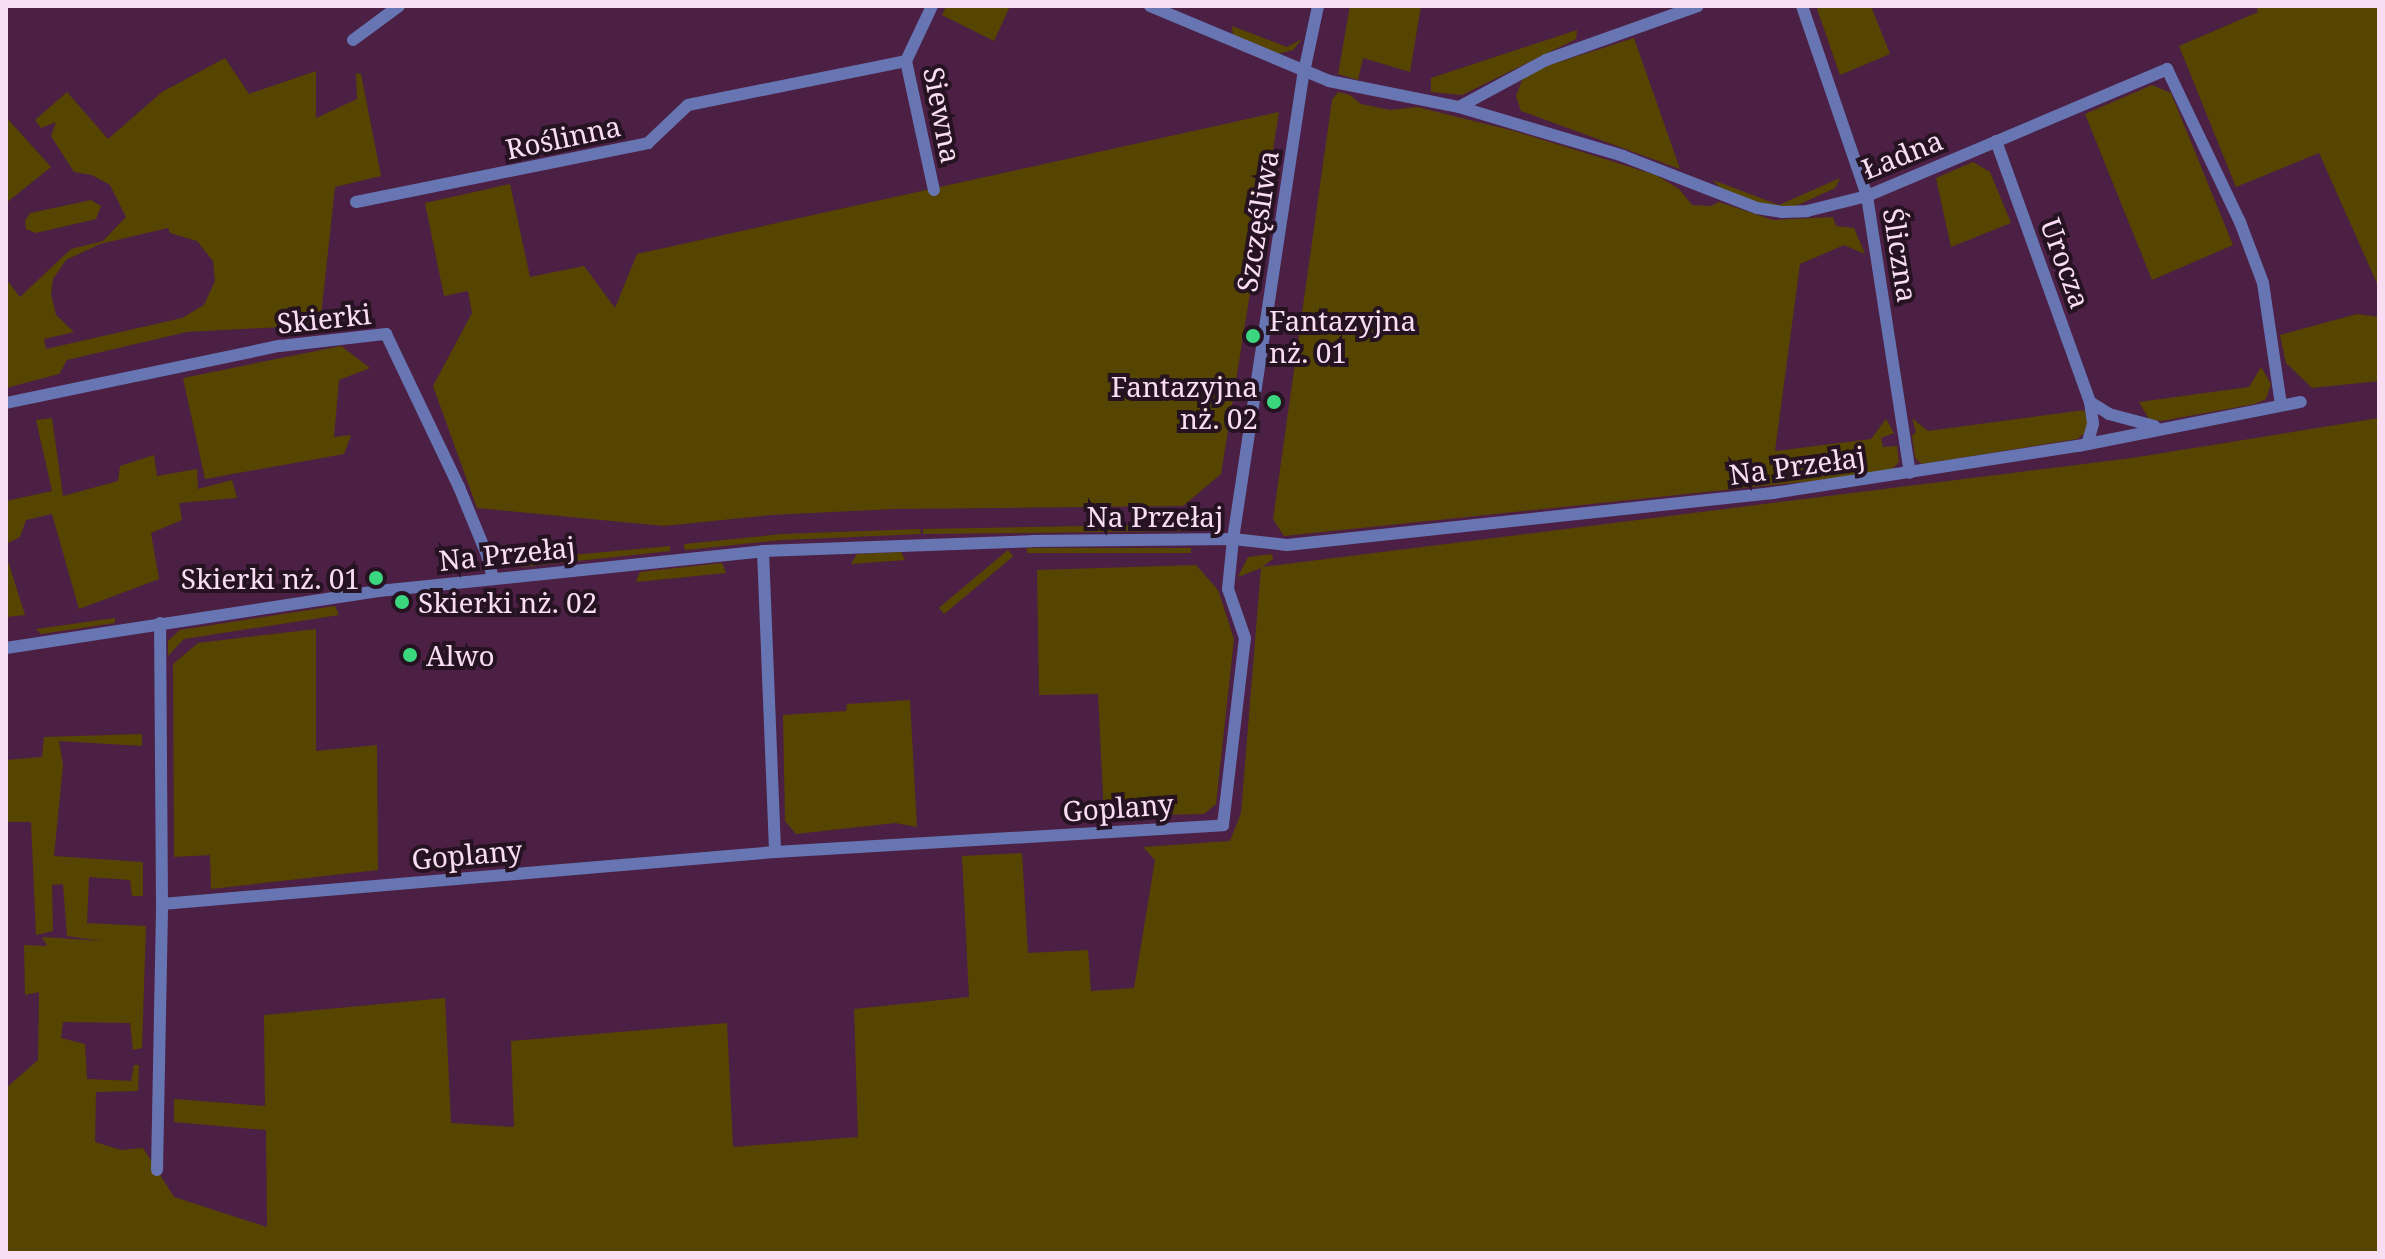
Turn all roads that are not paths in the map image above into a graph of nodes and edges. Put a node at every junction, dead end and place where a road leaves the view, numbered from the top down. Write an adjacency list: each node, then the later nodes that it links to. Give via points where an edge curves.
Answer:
1 (399, 6): 7 (street)
2 (932, 6): 8 (street, Siewna)
3 (1150, 6): 9 (street, Ładna)
4 (1318, 6): 9 (street, Szczęśliwa)
5 (1698, 6): 10 (street, via 1546,60)
6 (1802, 6): 13 (street, Śliczna)
7 (353, 40)
8 (906, 61): 12 (street, Siewna); 14 (street, Roślinna, via 688,105 648,143)
9 (1304, 72): 10 (street, Ładna, via 1359,89); 22 (street, Szczęśliwa)
10 (1459, 107): 13 (street, Ładna, via 1623,156 1771,212 1807,211)
11 (1996, 141): 13 (street, Ładna); 15 (street, Urocza); 18 (street, Ładna, via 2167,69 2263,283)
12 (934, 190)
13 (1867, 196): 21 (street, Śliczna)
14 (356, 202)
15 (2090, 402): 19 (street, via 2127,421); 20 (street, Urocza, via 2093,424)
16 (2301, 402): 18 (street, Na Przełaj)
17 (6, 403): 24 (street, Skierki, via 280,346 386,334 459,487)
18 (2281, 405): 19 (street, Na Przełaj)
19 (2164, 427): 20 (street, Na Przełaj)
20 (2088, 441): 21 (street, Na Przełaj)
21 (1910, 473): 22 (street, Na Przełaj, via 1773,493 1287,545)
22 (1233, 539): 23 (street, Na Przełaj); 27 (street, Szczęśliwa, via 1228,589 1245,638)
23 (763, 551): 24 (street, Na Przełaj); 28 (street)
24 (493, 579): 25 (street, Na Przełaj)
25 (160, 623): 26 (street, Na Przełaj); 29 (street)
26 (6, 648)
27 (1223, 825): 28 (street, Goplany)
28 (775, 852): 29 (street, Goplany)
29 (162, 904): 30 (street)
30 (157, 1170)

